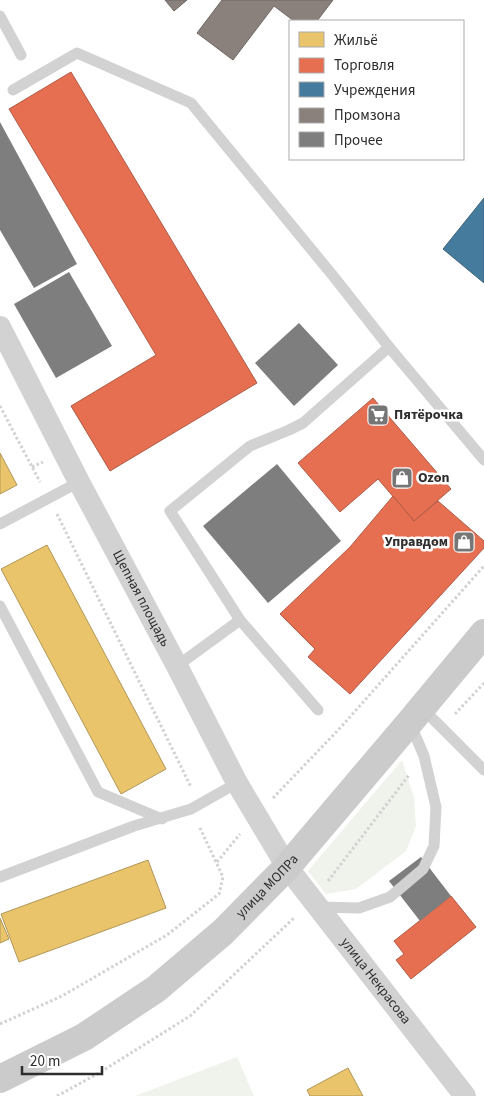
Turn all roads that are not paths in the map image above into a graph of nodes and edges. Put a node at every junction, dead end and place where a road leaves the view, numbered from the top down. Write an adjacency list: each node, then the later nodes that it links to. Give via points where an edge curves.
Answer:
1 (0, 16): 2 (lane)
2 (21, 55)
3 (13, 90): 5 (lane, via 77,53 191,103)
4 (0, 327): 7 (street, Щепная площадь)
5 (389, 346): 6 (lane); 10 (lane, via 303,423 250,446 170,511)
6 (484, 460)
7 (79, 482): 8 (lane); 12 (street, Щепная площадь)
8 (0, 524)
9 (0, 606): 17 (lane, via 98,792)
10 (240, 620): 12 (lane); 13 (lane)
11 (484, 634): 14 (street, улица МОПРа)
12 (177, 666): 16 (street, Щепная площадь)
13 (318, 710)
14 (416, 715): 15 (lane); 18 (street, улица МОПРа); 20 (lane, via 436,807 434,846 423,869 390,898 359,908)
15 (484, 770)
16 (237, 783): 17 (lane, via 195,808); 18 (street, Щепная площадь)
17 (162, 819): 19 (lane, via 134,826)
18 (287, 867): 20 (street, улица Некрасова); 21 (street, улица МОПРа, via 223,932 156,989 84,1037)
19 (0, 876)
20 (317, 907): 22 (street, улица Некрасова)
21 (0, 1079)
22 (465, 1096)

